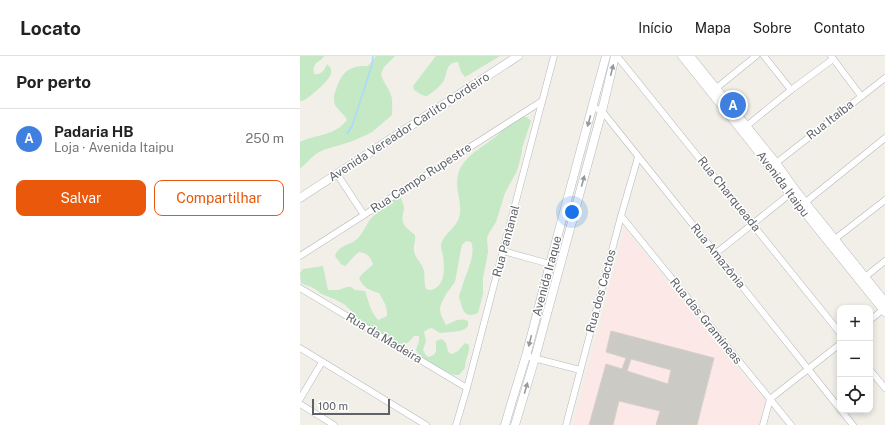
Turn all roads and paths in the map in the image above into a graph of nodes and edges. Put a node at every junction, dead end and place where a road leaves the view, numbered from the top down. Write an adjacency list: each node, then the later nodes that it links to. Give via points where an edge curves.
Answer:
1 (518, 56): 21 (street, Avenida Vereador Carlito Cordeiro)
2 (554, 56): 14 (street, Rua Pantanal)
3 (606, 56): 15 (street, Avenida Iraque)
4 (616, 56): 16 (street, Avenida Iraque, one-way to 4); 28 (street, Rua Charqueada)
5 (682, 56): 11 (street, Avenida Itaipu)
6 (690, 56): 11 (street, Avenida Itaipu)
7 (756, 56): 11 (street)
8 (764, 56): 12 (street)
9 (832, 57): 12 (street); 13 (street)
10 (885, 78): 13 (street, Rua Itaíba)
11 (713, 90): 17 (street, Avenida Itaipu)
12 (791, 90): 17 (street)
13 (861, 96): 20 (street, Rua Itaíba)
14 (542, 101): 26 (street, Rua Campo Rupestre); 30 (street, Rua Pantanal)
15 (593, 107): 16 (street, Rua Amazônia); 34 (street, Avenida Iraque, one-way to 34)
16 (602, 111): 19 (street, Rua Amazônia); 42 (street, Avenida Iraque, one-way to 16)
17 (744, 128): 20 (street, Avenida Itaipu); 22 (street, Avenida Itaipu)
18 (885, 138): 25 (street)
19 (638, 157): 27 (street, Rua dos Cactos); 31 (street, Rua Amazônia)
20 (776, 163): 22 (street, Avenida Itaipu)
21 (337, 174): 23 (street, Avenida Vereador Carlito Cordeiro); 26 (street)
22 (793, 193): 25 (street, Avenida Itaipu); 28 (street)
23 (300, 198)
24 (885, 200): 29 (street)
25 (802, 204): 29 (street, Avenida Itaipu); 37 (street, Avenida Itaipu)
26 (364, 215): 32 (street, Rua Campo Rupestre)
27 (621, 216): 45 (street, Rua dos Cactos); 50 (street, Rua das Gramíneas)
28 (753, 224): 31 (street); 39 (street, Rua Charqueada)
29 (835, 240): 35 (street, Avenida Itaipu)
30 (503, 251): 34 (street); 47 (street, Rua Pantanal)
31 (715, 254): 44 (street, Rua Amazônia)
32 (300, 256)
33 (885, 261): 35 (street)
34 (550, 264): 42 (street, Avenida Iraque, one-way to 42)
35 (865, 277): 37 (street, Avenida Itaipu)
36 (300, 288): 47 (street, Rua da Madeira)
37 (885, 308): 38 (street)
38 (873, 318)
39 (837, 329)
40 (837, 346): 44 (street)
41 (300, 348): 43 (street)
42 (530, 357): 45 (street); 57 (street, Avenida Iraque); 58 (street, Avenida Iraque, one-way to 42)
43 (322, 362): 49 (street); 55 (street)
44 (808, 369): 50 (street); 52 (street, Rua Amazônia)
45 (580, 370): 59 (street, Rua dos Cactos)
46 (873, 374): 48 (street)
47 (467, 388): 56 (street, Rua Pantanal)
48 (885, 388)
49 (300, 399)
50 (770, 400): 60 (street); 61 (street, Rua das Gramíneas)
51 (300, 404): 54 (street)
52 (837, 406)
53 (843, 413): 62 (street, Rua Amazônia)
54 (334, 425)
55 (426, 425)
56 (456, 425)
57 (505, 425)
58 (515, 425)
59 (566, 425)
60 (763, 425)
61 (791, 425)
62 (853, 425)

